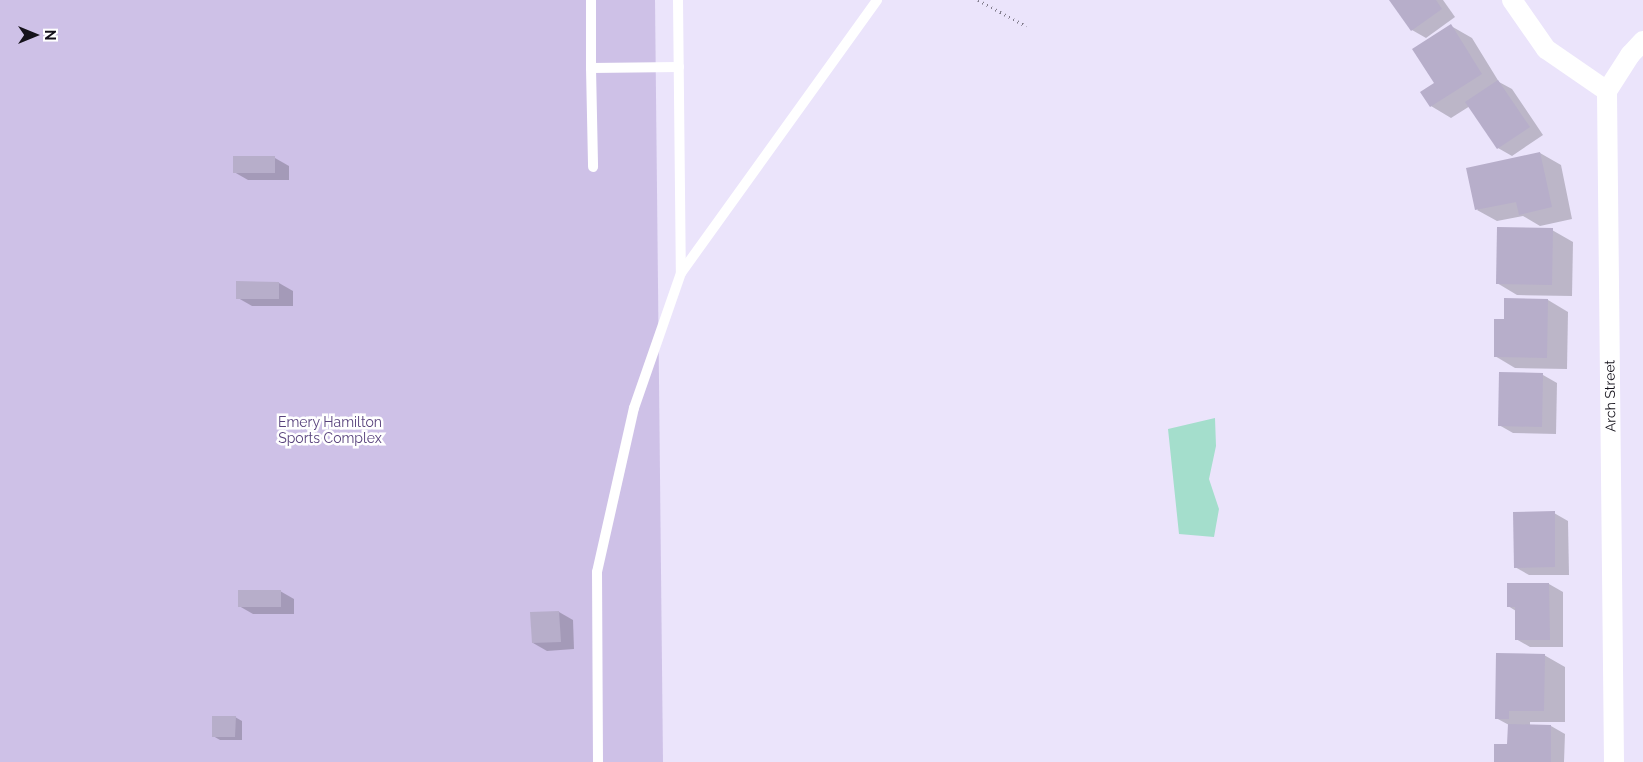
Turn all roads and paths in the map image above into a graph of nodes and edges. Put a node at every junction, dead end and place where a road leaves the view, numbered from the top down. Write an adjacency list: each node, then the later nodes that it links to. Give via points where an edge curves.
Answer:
1 (592, 0): 9 (lane)
2 (678, 0): 8 (lane)
3 (877, 0): 12 (lane)
4 (978, 0): 6 (path)
5 (1512, 0): 10 (street, via 1546,49)
6 (1026, 26)
7 (1643, 41): 10 (street)
8 (679, 67): 9 (lane); 12 (lane)
9 (592, 68): 11 (lane)
10 (1607, 91): 14 (street, Arch Street)
11 (593, 167)
12 (681, 273): 13 (lane, via 634,408 597,572)
13 (598, 762)
14 (1614, 762)

